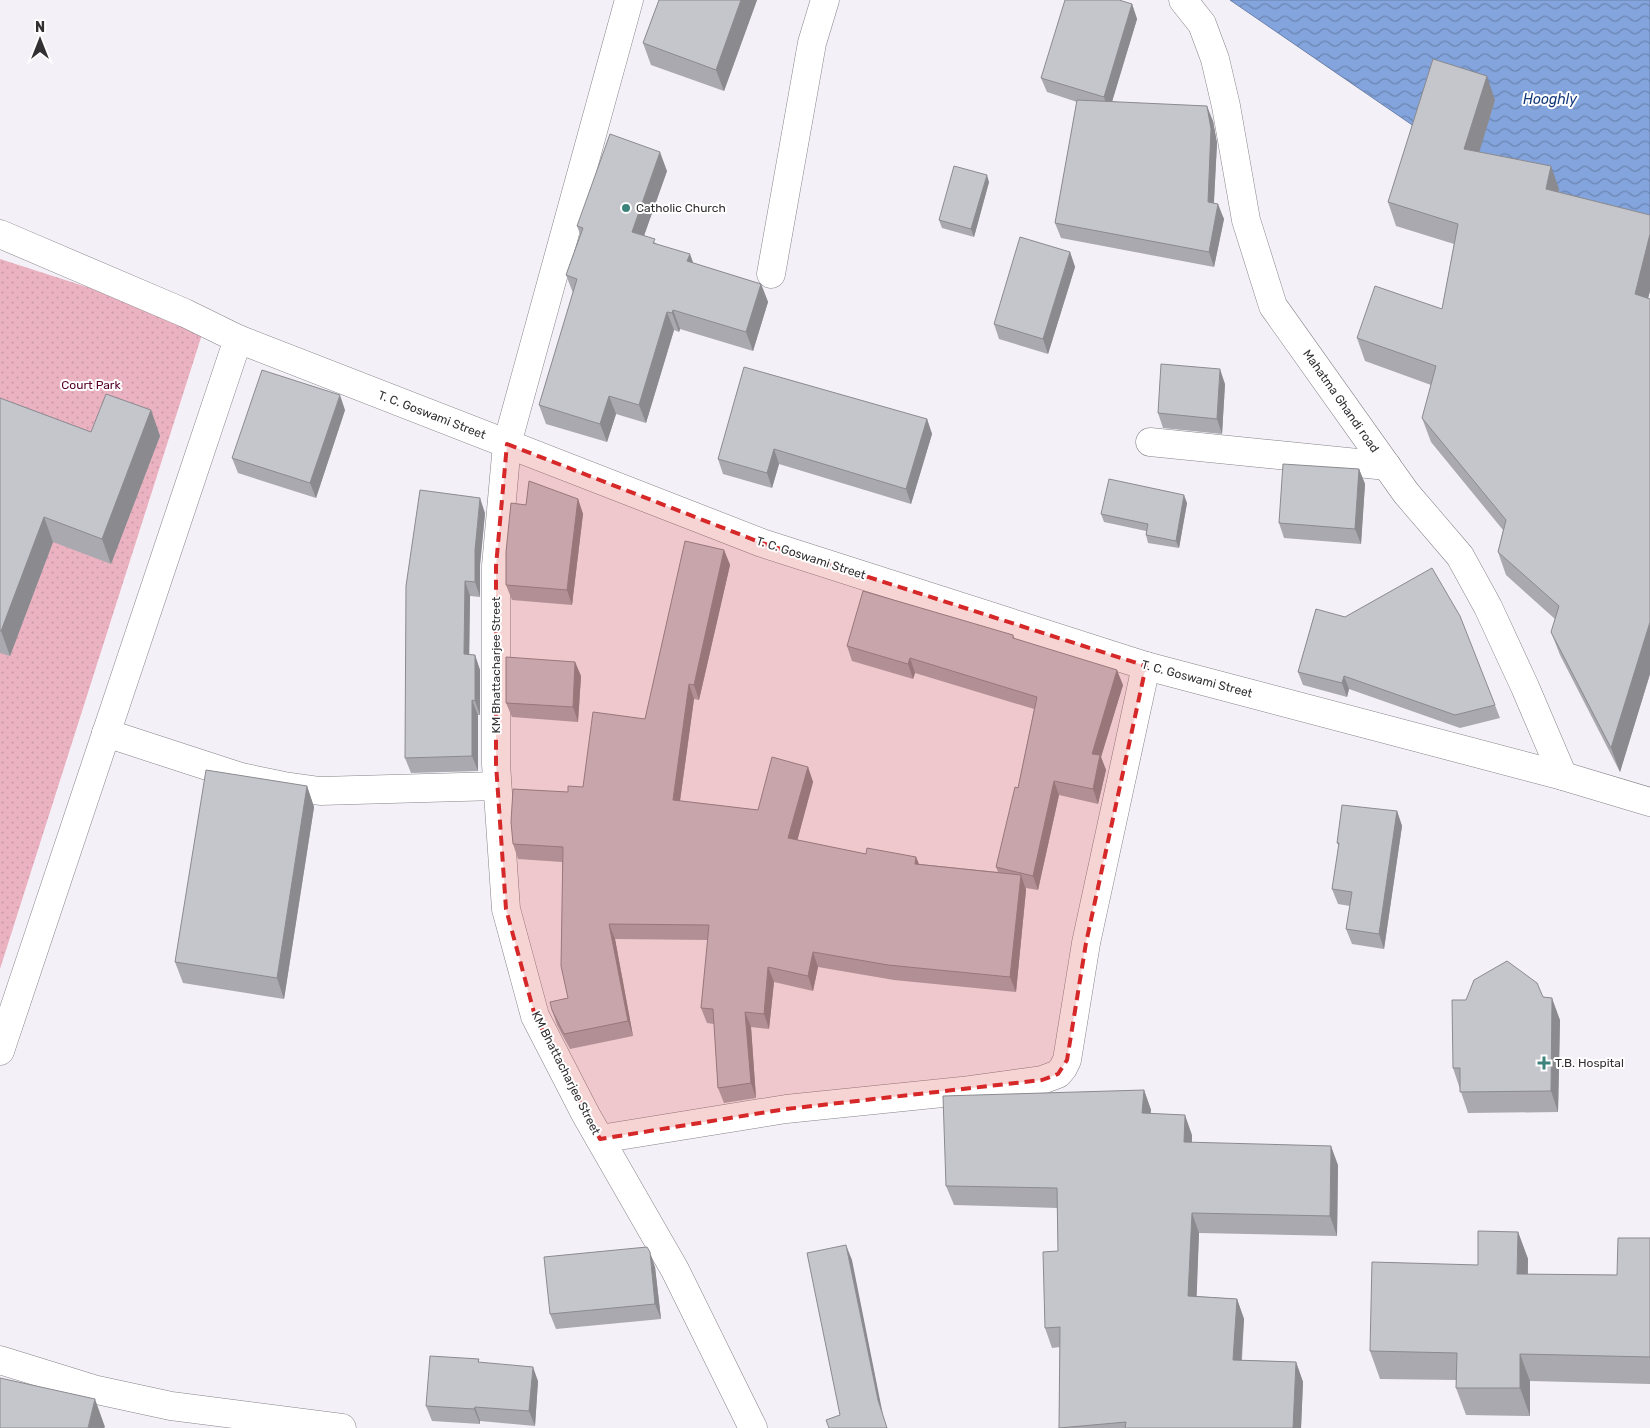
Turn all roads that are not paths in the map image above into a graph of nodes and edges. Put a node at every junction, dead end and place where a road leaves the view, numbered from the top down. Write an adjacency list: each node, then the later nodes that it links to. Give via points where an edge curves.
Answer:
1 (629, 0): 8 (street, KM Bhattacharjee Street)
2 (825, 0): 5 (street, via 812,44)
3 (1183, 0): 9 (street, Mahatma Ghandi road, via 1202,24 1215,59 1246,220 1273,306)
4 (0, 234): 6 (street, T. C. Goswami Street)
5 (771, 274)
6 (238, 339): 8 (street, T. C. Goswami Street); 11 (street)
7 (1150, 442): 9 (street)
8 (507, 444): 10 (street, T. C. Goswami Street, via 762,543); 13 (street, KM Bhattacharjee Street, via 496,566)
9 (1387, 466): 12 (street, Mahatma Ghandi road, via 1460,556 1488,607)
10 (1146, 666): 12 (street, T. C. Goswami Street); 16 (street, via 1086,942 1067,1060 1058,1074 1042,1080 786,1109)
11 (106, 733): 13 (street, via 241,777 284,786 320,790); 15 (street)
12 (1563, 776): 14 (street, T. C. Goswami Street)
13 (497, 786): 16 (street, KM Bhattacharjee Street, via 506,909 535,1016)
14 (1650, 802)
15 (0, 1051)
16 (600, 1139): 19 (street, KM Bhattacharjee Street, via 675,1270)
17 (0, 1360): 18 (street, via 98,1390 171,1406)
18 (342, 1428)
19 (754, 1428)

